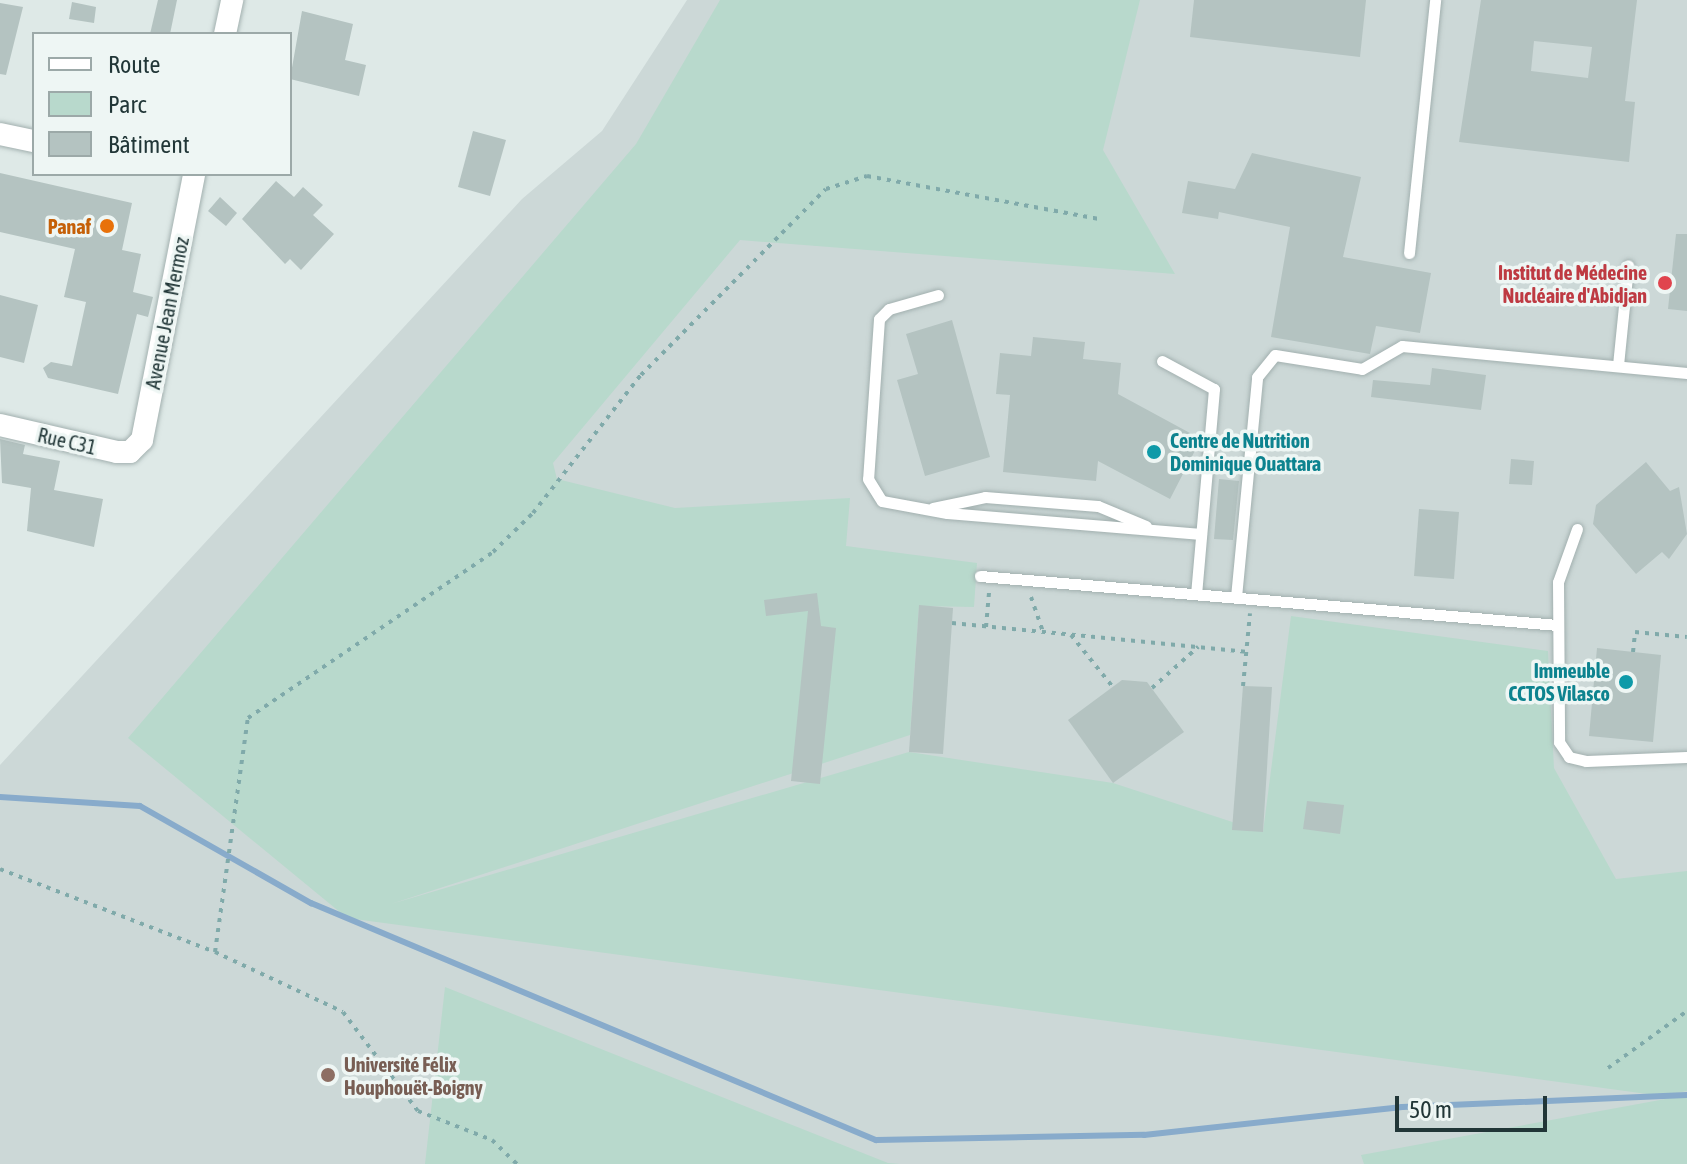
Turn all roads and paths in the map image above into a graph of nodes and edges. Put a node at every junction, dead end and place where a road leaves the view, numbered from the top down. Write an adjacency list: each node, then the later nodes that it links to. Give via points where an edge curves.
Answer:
1 (232, 0): 3 (street)
2 (1435, 0): 8 (lane)
3 (225, 32)
4 (0, 134): 5 (street)
5 (32, 141)
6 (188, 176): 15 (street, Avenue Jean Mermoz, via 142,440)
7 (1099, 219): 40 (path, via 867,176 826,189 641,375 533,513 493,552 248,718)
8 (1409, 253)
9 (1628, 266): 12 (lane)
10 (938, 295): 16 (lane, via 889,309 877,334 868,479 882,501)
11 (1162, 361): 19 (lane, via 1214,389)
12 (1618, 365): 13 (lane); 23 (lane, via 1402,346 1362,369 1275,355 1257,377)
13 (1687, 373)
14 (0, 425): 15 (street, Rue C31, via 117,452)
15 (134, 449)
16 (921, 511): 18 (lane); 18 (lane, via 985,497 1098,506)
17 (1577, 529): 26 (lane, via 1562,557)
18 (1154, 530): 19 (lane)
19 (1201, 534): 22 (lane)
20 (985, 576): 21 (lane); 27 (path)
21 (1026, 580): 22 (lane); 28 (path)
22 (1196, 593): 23 (lane)
23 (1236, 597): 24 (lane)
24 (1251, 599): 26 (lane); 32 (path)
25 (952, 623): 27 (path)
26 (1558, 625): 38 (lane, via 1559,742 1569,757 1616,764)
27 (986, 627): 28 (path)
28 (1043, 632): 29 (path)
29 (1071, 635): 31 (path); 35 (path)
30 (1687, 637): 33 (path, via 1635,632)
31 (1198, 647): 32 (path); 36 (path)
32 (1246, 652): 34 (path)
33 (1633, 652)
34 (1243, 686)
35 (1113, 687)
36 (1152, 688)
37 (1687, 747): 38 (lane)
38 (1686, 756)
39 (0, 869): 40 (path)
40 (215, 952): 43 (path, via 343,1012 418,1111 492,1140)
41 (1687, 1011): 42 (path)
42 (1608, 1068)
43 (517, 1164)

